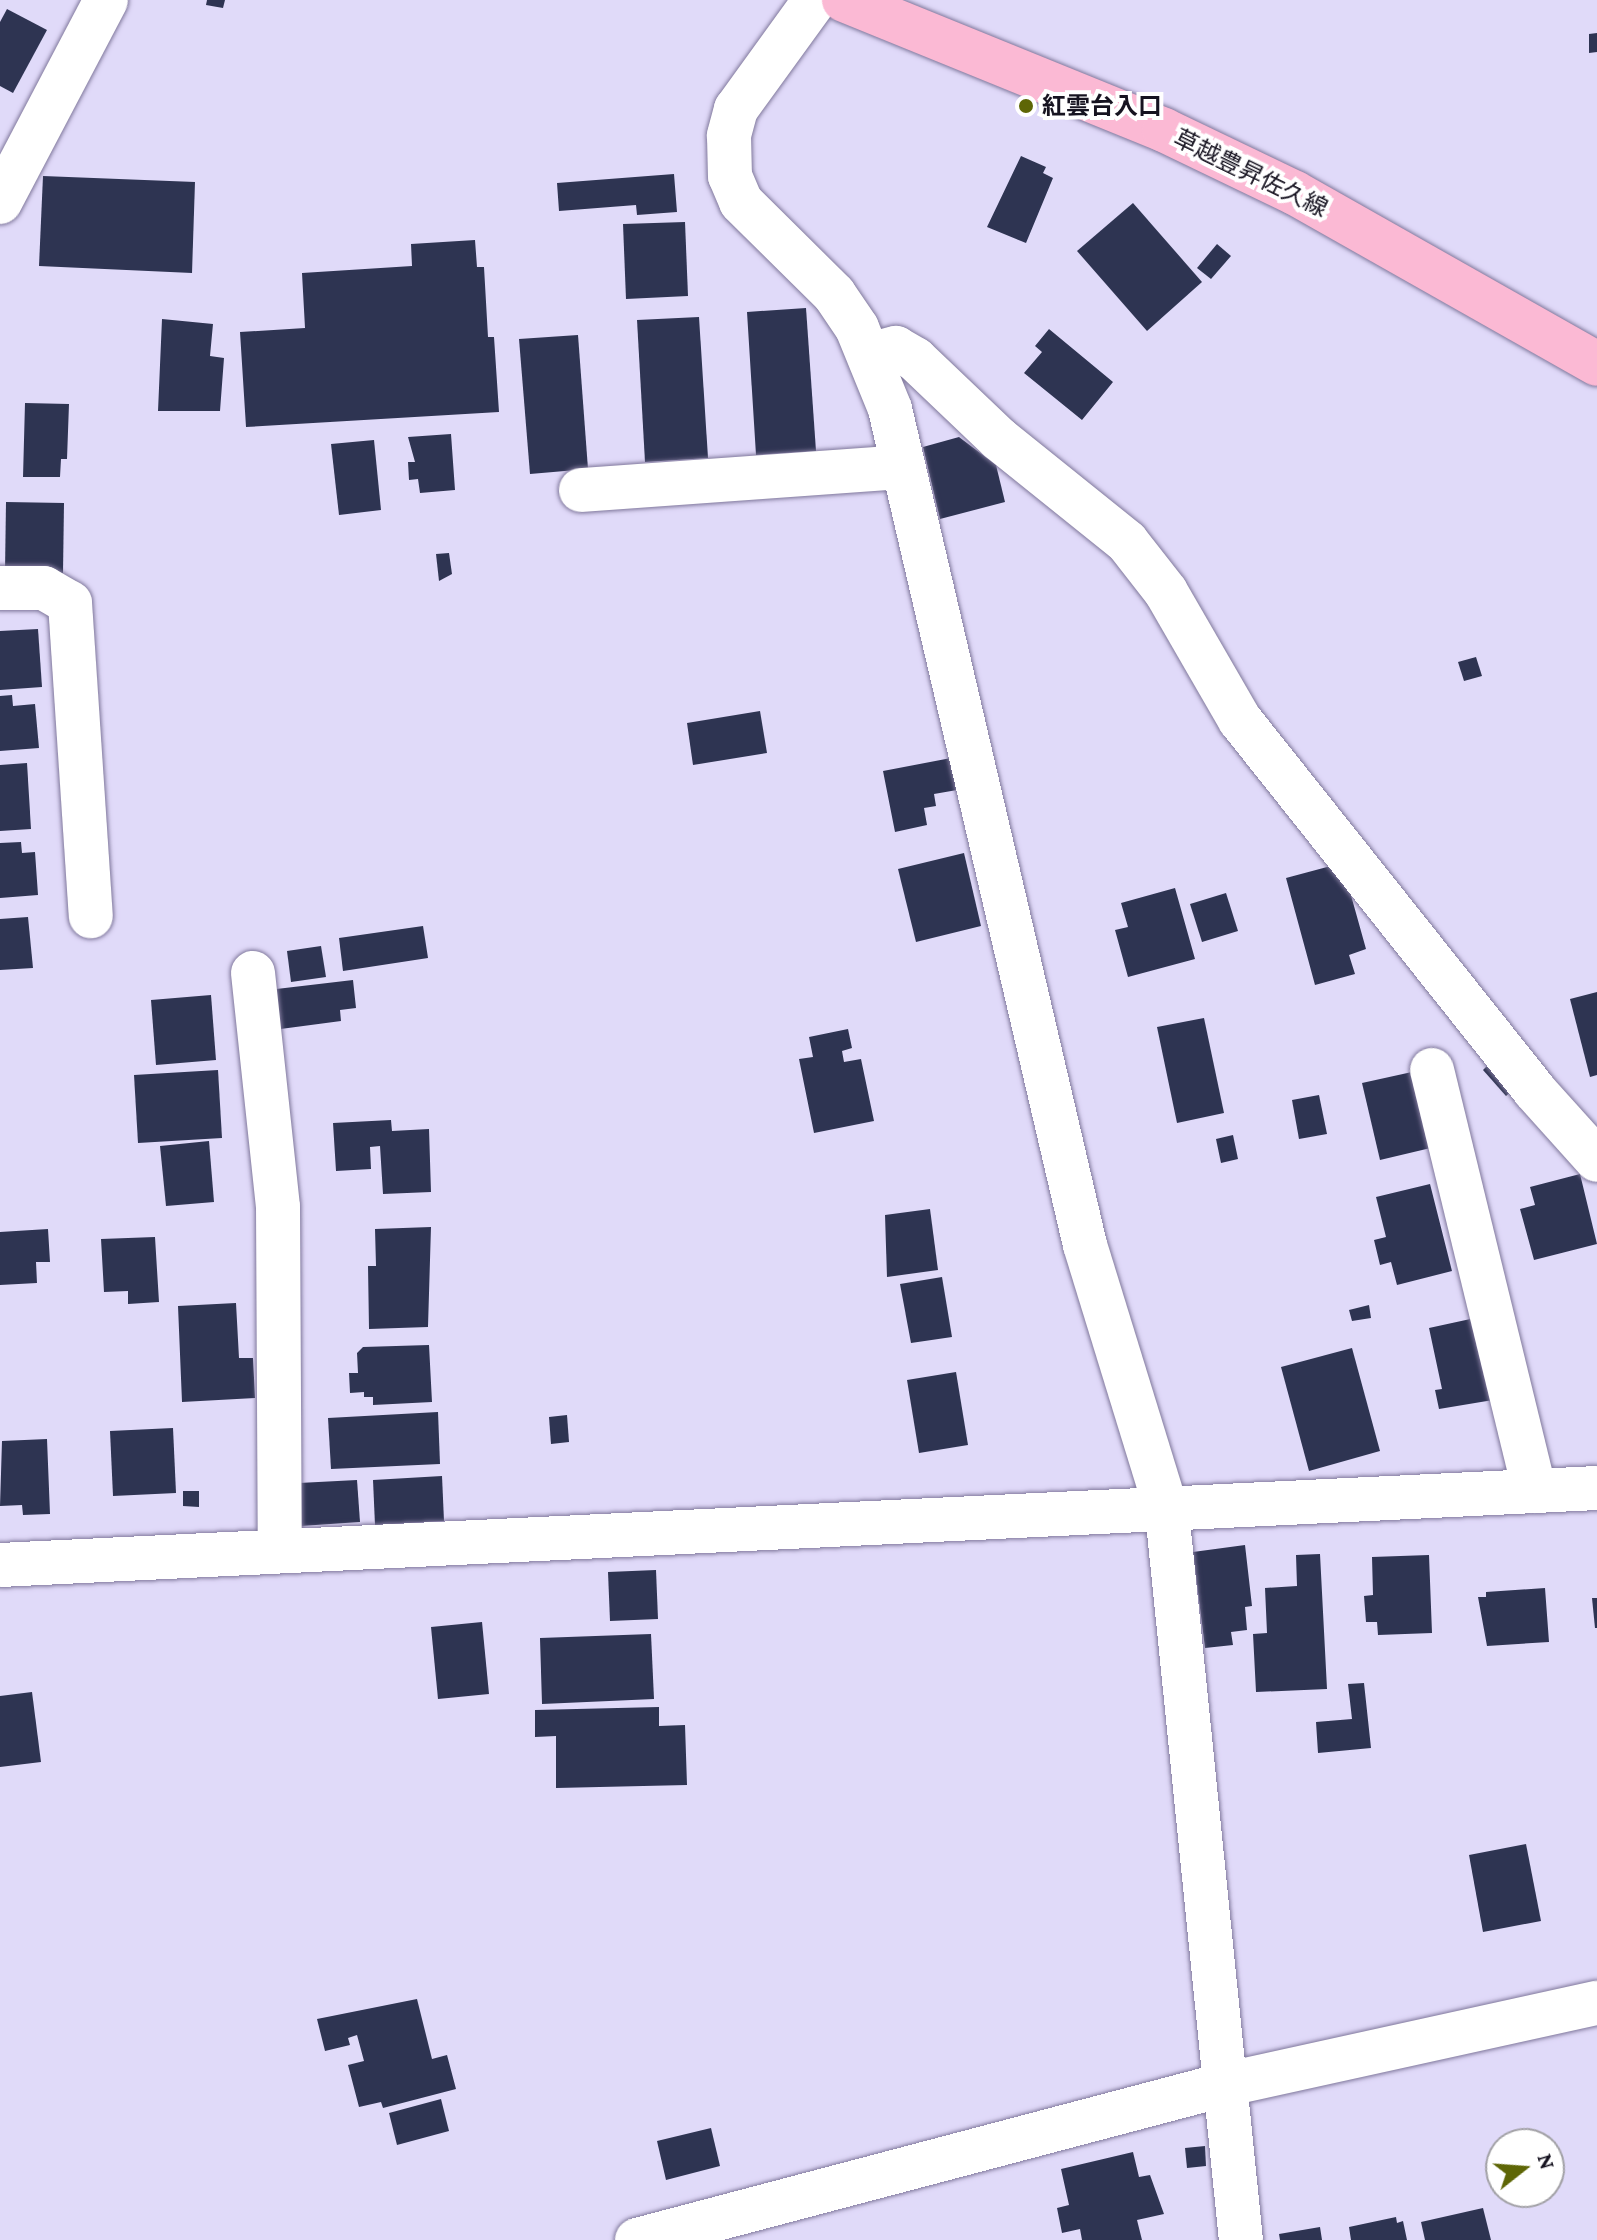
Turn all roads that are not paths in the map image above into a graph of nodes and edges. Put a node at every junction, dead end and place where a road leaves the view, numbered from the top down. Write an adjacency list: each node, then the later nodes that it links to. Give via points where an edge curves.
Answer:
1 (106, 0): 4 (street)
2 (815, 0): 5 (street, via 736,109 729,136 730,176 741,202 834,294)
3 (844, 0): 6 (main road, 草越豊昇佐久線, via 1164,130 1282,187)
4 (0, 202)
5 (869, 355): 7 (street, via 890,409); 13 (street, via 896,348 915,359 999,439 1127,542 1166,592 1240,720 1534,1090)
6 (1597, 364)
7 (903, 467): 8 (street); 16 (street, via 1085,1245)
8 (581, 490)
9 (0, 588): 10 (street, via 44,588 70,603)
10 (91, 916)
11 (253, 973): 17 (street, via 278,1207)
12 (1432, 1070): 15 (street)
13 (1597, 1160)
14 (1597, 1488): 15 (street)
15 (1535, 1491): 16 (street)
16 (1167, 1512): 17 (street); 20 (street)
17 (280, 1550): 18 (street)
18 (0, 1565)
19 (1597, 2003): 20 (street)
20 (1223, 2085): 21 (street); 22 (street)
21 (637, 2240)
22 (1241, 2240)

